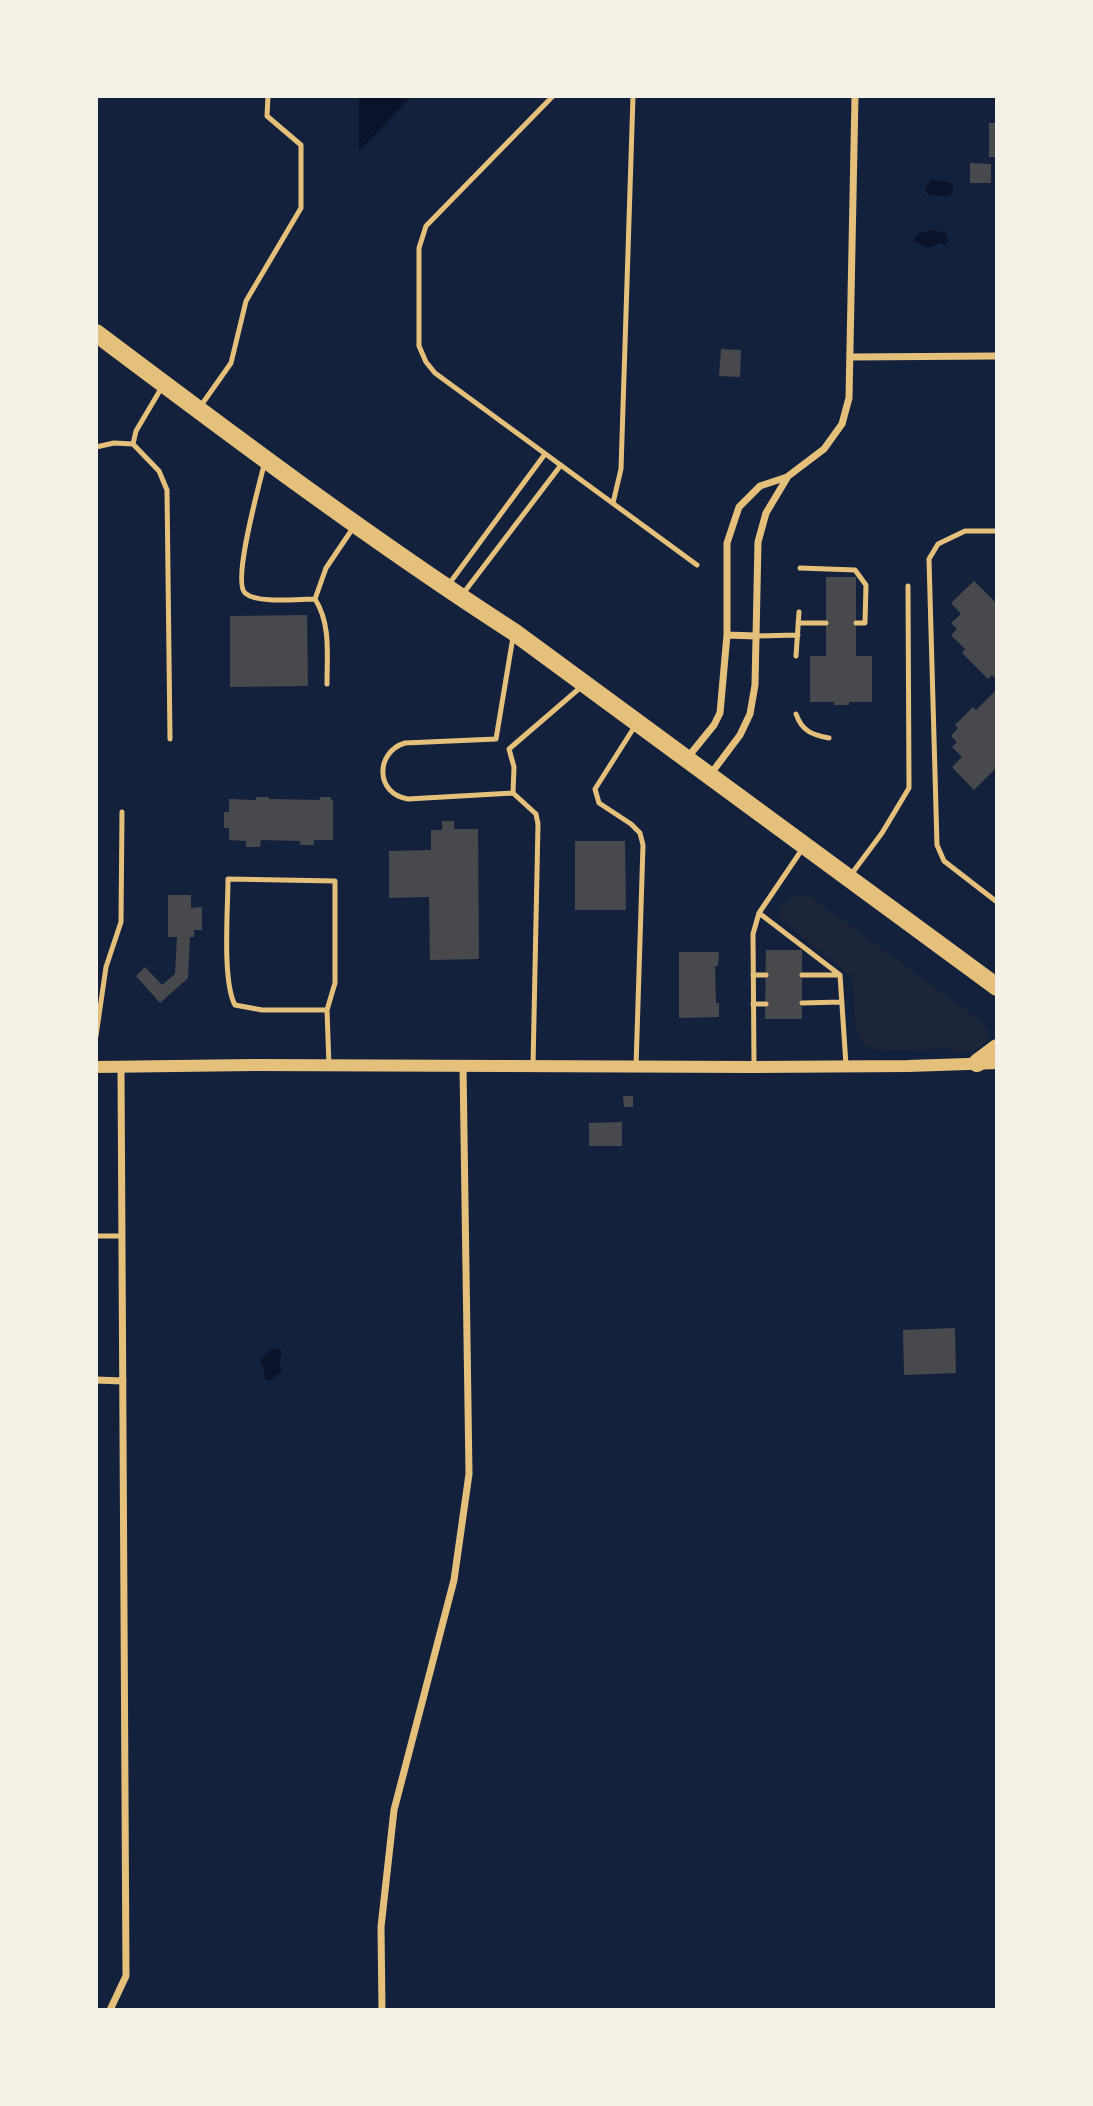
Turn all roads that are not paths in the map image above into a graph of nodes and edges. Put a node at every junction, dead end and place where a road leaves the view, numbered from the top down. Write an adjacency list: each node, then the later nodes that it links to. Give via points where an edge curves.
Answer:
1 (268, 96): 9 (lane, via 267,116 301,145 301,208 246,301 231,363)
2 (553, 96): 12 (lane, via 426,226 419,248 419,346 426,362)
3 (633, 96): 16 (lane, via 621,469)
4 (855, 96): 6 (street)
5 (96, 333): 8 (main road)
6 (850, 356): 7 (street); 15 (street, via 849,398 842,424 824,449)
7 (997, 356)
8 (164, 384): 9 (main road); 10 (lane)
9 (199, 410): 13 (main road)
10 (133, 444): 11 (lane); 37 (lane, via 159,471 167,490)
11 (96, 447)
12 (545, 454): 14 (lane); 22 (lane)
13 (265, 458): 17 (main road); 23 (lane, via 241,587 256,599)
14 (561, 465): 16 (lane); 22 (lane)
15 (787, 477): 29 (street, via 760,486 739,507 727,543); 31 (street, via 766,513 758,542)
16 (613, 503): 19 (lane)
17 (356, 523): 22 (main road); 23 (lane, via 326,568)
18 (997, 531): 47 (lane, via 965,531 938,544 929,559 937,845 944,861)
19 (697, 565)
20 (800, 568): 27 (lane, via 855,570 866,585 865,623)
21 (908, 586): 46 (lane, via 909,788)
22 (453, 593): 28 (main road)
23 (315, 599): 33 (lane, via 326,625)
24 (799, 612): 25 (lane)
25 (798, 623): 26 (lane); 30 (lane)
26 (826, 623)
27 (856, 623)
28 (514, 632): 34 (main road); 39 (lane)
29 (727, 635): 31 (street); 41 (street, via 720,713)
30 (798, 635): 31 (lane); 32 (lane)
31 (756, 636): 42 (street, via 750,714)
32 (796, 656)
33 (327, 684)
34 (583, 685): 36 (main road); 40 (lane)
35 (796, 714): 38 (lane, via 806,731)
36 (637, 723): 41 (main road); 68 (lane, via 595,789 599,803 640,834 643,845)
37 (170, 738)
38 (829, 738)
39 (496, 739): 40 (lane); 43 (lane, via 398,745 383,765 383,781 399,798 408,799)
40 (509, 749): 43 (lane)
41 (687, 760): 42 (main road)
42 (709, 776): 45 (main road)
43 (513, 793): 65 (lane, via 536,814 538,824)
44 (122, 812): 59 (lane, via 121,922 106,967)
45 (805, 846): 46 (main road); 48 (lane)
46 (848, 878): 53 (main road)
47 (997, 902)
48 (759, 913): 49 (lane, via 753,933); 52 (lane)
49 (753, 975): 50 (lane); 56 (lane)
50 (766, 975)
51 (802, 975): 52 (lane)
52 (840, 975): 54 (lane)
53 (997, 987)
54 (842, 1002): 55 (lane); 66 (lane)
55 (802, 1003)
56 (753, 1004): 57 (lane); 69 (lane)
57 (766, 1004)
58 (327, 1010): 58 (lane, via 335,983 335,881 228,879 228,980 235,1005 262,1010); 63 (lane)
59 (96, 1036)
60 (997, 1048): 61 (main road)
61 (977, 1063): 62 (street); 66 (street)
62 (997, 1063)
63 (329, 1066): 64 (street); 67 (street)
64 (463, 1066): 65 (street); 76 (street, via 469,1474 454,1580 394,1810 381,1927)
65 (533, 1066): 68 (street)
66 (846, 1066): 69 (street)
67 (121, 1067): 70 (street); 72 (street)
68 (636, 1067): 69 (street)
69 (754, 1067)
70 (96, 1068)
71 (96, 1236): 72 (lane)
72 (122, 1236): 74 (street)
73 (96, 1380): 74 (street)
74 (124, 1381): 75 (street, via 126,1976)
75 (110, 2010)
76 (382, 2010)

